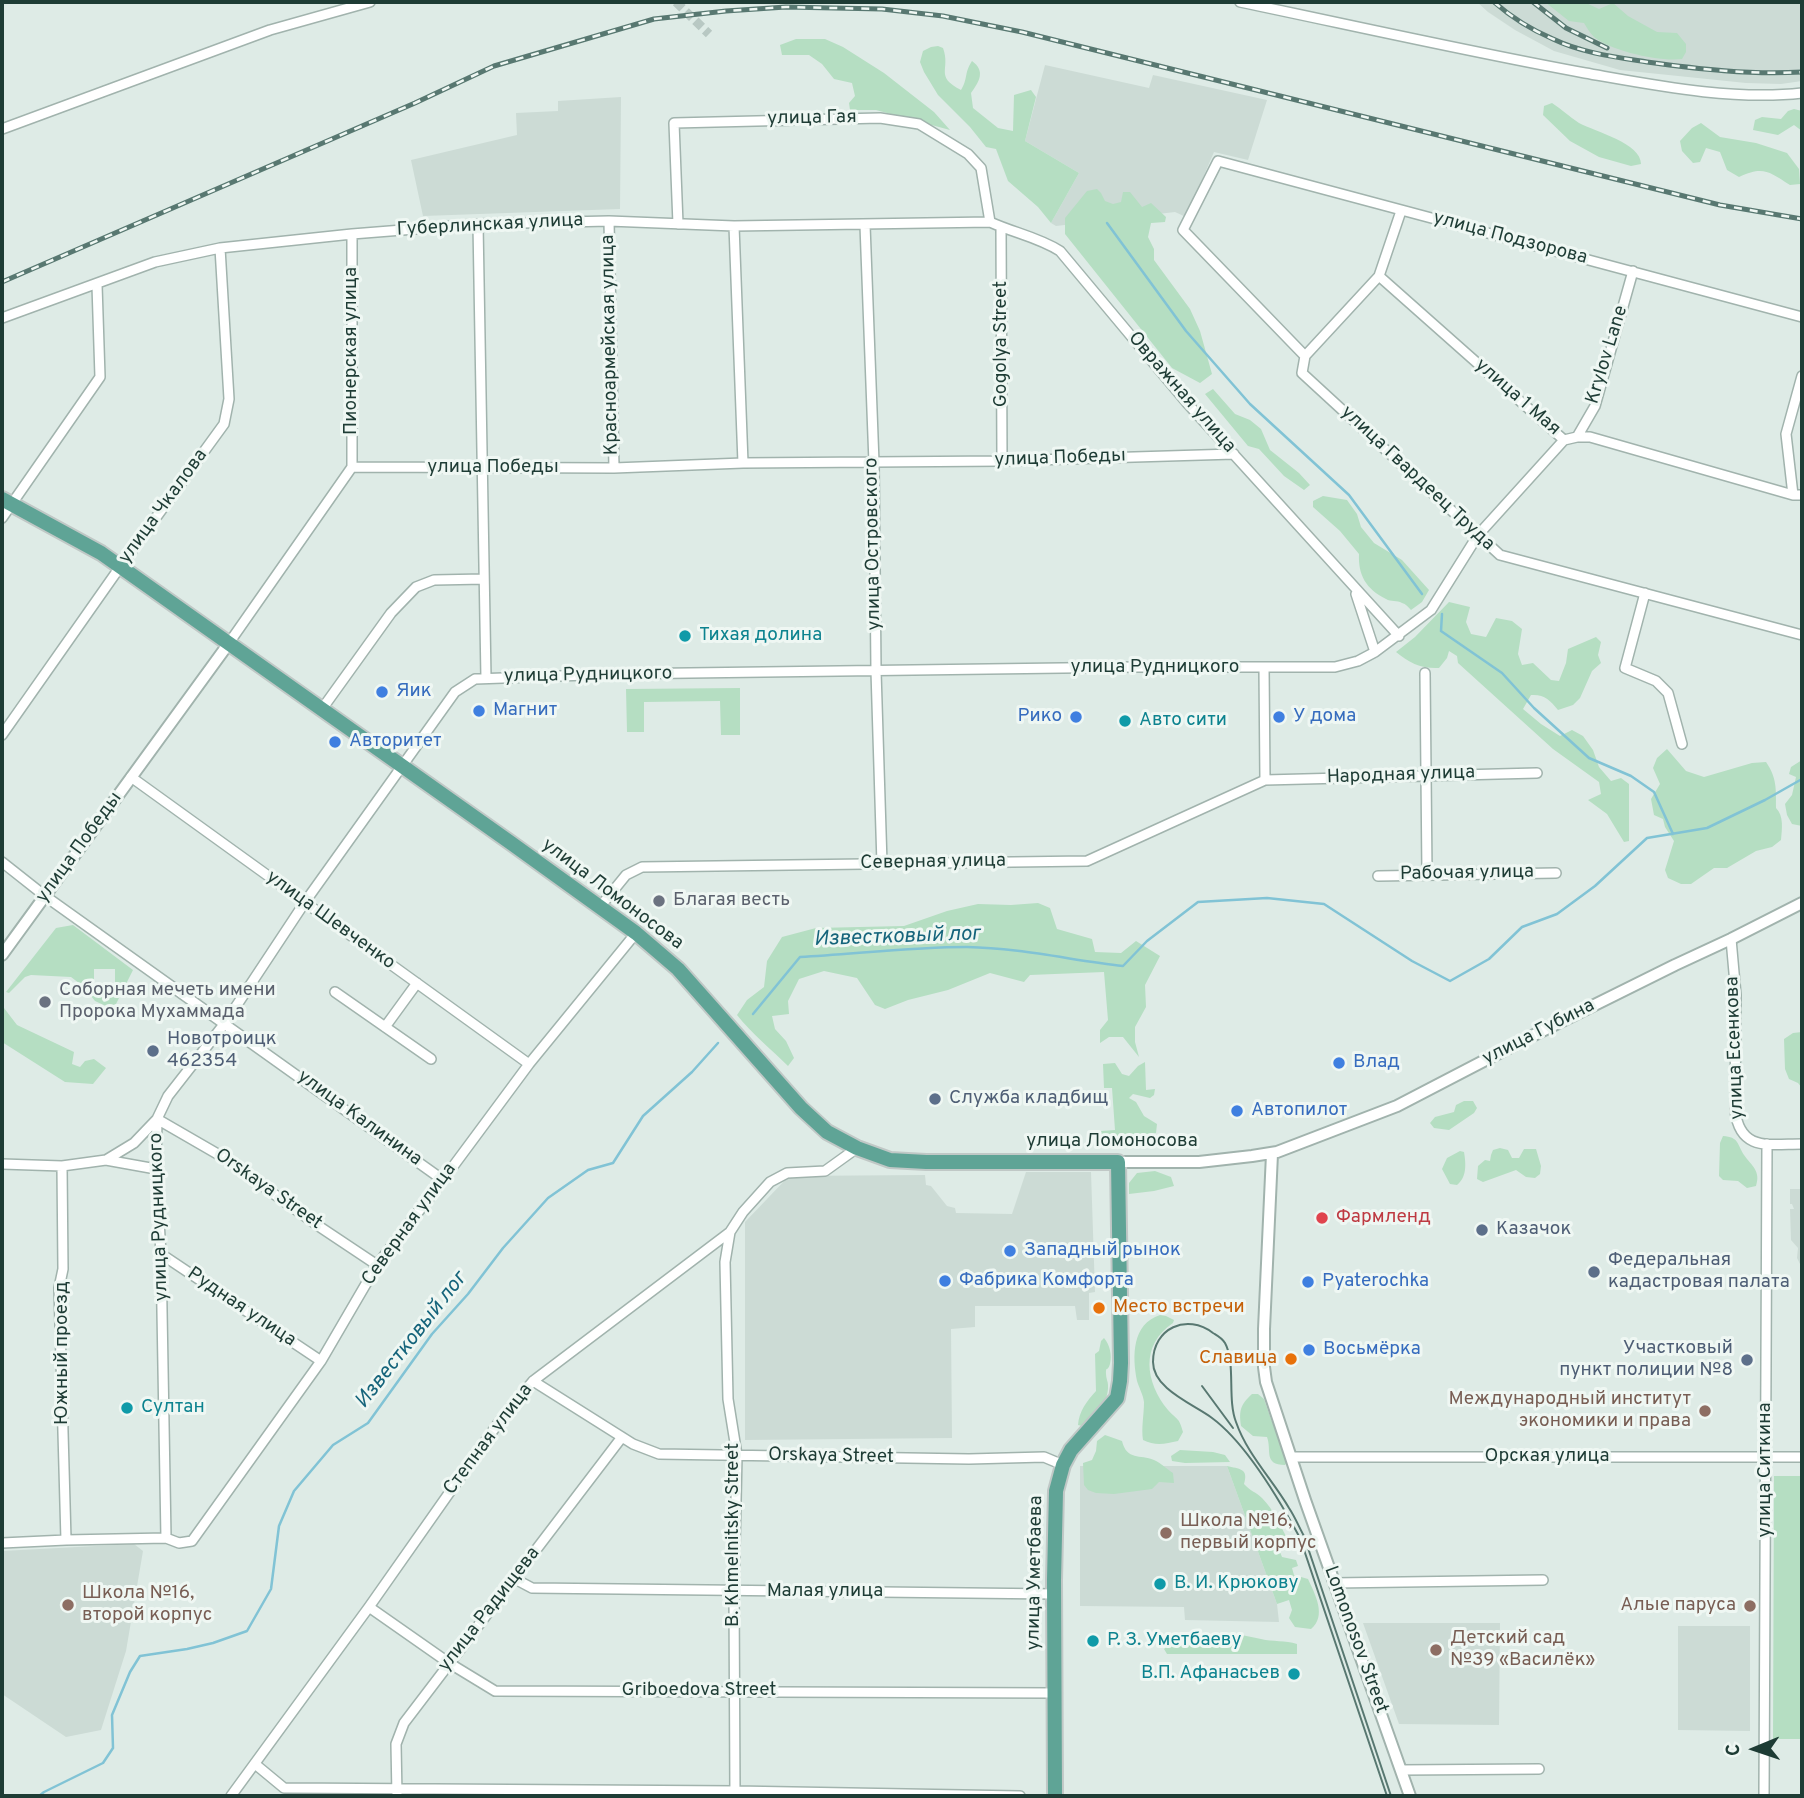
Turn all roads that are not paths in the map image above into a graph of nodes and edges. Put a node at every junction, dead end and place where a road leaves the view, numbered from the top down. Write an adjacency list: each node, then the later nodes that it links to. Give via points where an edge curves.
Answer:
1 (370, 2): 4 (street, via 270,30)
2 (1240, 2): 3 (street, via 1547,66 1683,89 1754,95)
3 (1802, 93)
4 (2, 129)
5 (1218, 161): 6 (street, улица Подзорова); 21 (street, улица Гвардеец Труда, via 1183,230)
6 (1401, 211): 16 (street, улица Подзорова); 17 (street)
7 (609, 221): 9 (street, Губерлинская улица); 10 (street, Губерлинская улица); 31 (street, Красноармейская улица)
8 (990, 222): 10 (street, улица Гая, via 981,168 968,153 919,124 880,118 674,123); 11 (street, Губерлинская улица); 13 (street, Овражная улица)
9 (478, 224): 14 (street, Губерлинская улица); 30 (street)
10 (678, 224): 12 (street, Губерлинская улица)
11 (865, 225): 12 (street, Губерлинская улица); 28 (street, улица Островского)
12 (734, 226): 27 (street)
13 (1001, 227): 25 (street, Овражная улица, via 1038,238 1060,251); 26 (street, Gogolya Street)
14 (352, 234): 15 (street, Губерлинская улица); 29 (street, Пионерская улица)
15 (220, 248): 18 (street, Губерлинская улица, via 155,262); 36 (street, улица Чкалова, via 229,398 224,424)
16 (1633, 271): 19 (street, улица Подзорова); 23 (street, Krylov Lane, via 1595,405)
17 (1379, 276): 21 (street); 24 (street, улица 1 Мая)
18 (97, 285): 20 (street, Губерлинская улица); 33 (street, via 100,377)
19 (1802, 317)
20 (2, 318)
21 (1305, 356): 35 (street, улица Гвардеец Труда, via 1302,373)
22 (1802, 376): 32 (street, via 1786,434)
23 (1577, 437): 24 (street, улица 1 Мая); 32 (street, улица 1 Мая)
24 (1564, 440): 35 (street, улица Рудницкого)
25 (1234, 454): 26 (street, улица Победы); 38 (street, Овражная улица)
26 (1002, 461): 28 (street, улица Победы)
27 (743, 463): 28 (street, улица Победы); 31 (street, улица Победы)
28 (874, 463): 45 (street, улица Островского)
29 (352, 467): 30 (street, улица Победы); 42 (street, улица Победы)
30 (482, 467): 31 (street, улица Победы); 37 (street)
31 (614, 468)
32 (1798, 495)
33 (6, 502): 34 (street); 36 (main road, улица Ломоносова)
34 (2, 518)
35 (1478, 535): 39 (street, улица Гвардеец Труда, via 1500,555); 41 (street, улица Рудницкого, via 1431,610)
36 (120, 567): 42 (main road, улица Ломоносова); 49 (street, улица Чкалова)
37 (484, 579): 47 (street); 48 (street, via 434,580 416,587 391,613)
38 (1355, 589): 41 (street, Овражная улица); 43 (street, Овражная улица)
39 (1645, 593): 40 (street, улица Гвардеец Труда); 50 (street, via 1625,668 1656,681 1668,693)
40 (1802, 635)
41 (1399, 636): 43 (street, улица Рудницкого)
42 (229, 643): 48 (main road, улица Ломоносова); 54 (street, улица Победы)
43 (1375, 652): 44 (street, улица Рудницкого, via 1335,667)
44 (1264, 667): 45 (street, улица Рудницкого); 55 (street)
45 (876, 671): 47 (street, улица Рудницкого); 57 (street, улица Островского)
46 (1425, 673): 53 (street)
47 (486, 678): 51 (street, улица Рудницкого, via 475,679 455,692)
48 (322, 709): 51 (main road, улица Ломоносова)
49 (2, 735)
50 (1682, 744)
51 (402, 765): 62 (street, улица Рудницкого); 64 (main road, улица Ломоносова)
52 (1537, 773): 53 (street, Народная улица)
53 (1427, 775): 55 (street, Народная улица); 59 (street)
54 (131, 777): 61 (street, улица Победы); 62 (street, улица Шевченко)
55 (1265, 780): 57 (street, Северная улица, via 1087,861)
56 (2, 862): 61 (street, улица Калинина)
57 (882, 864): 64 (street, Северная улица, via 642,867 626,874)
58 (1556, 873): 59 (street, Рабочая улица)
59 (1427, 874): 60 (street, Рабочая улица)
60 (1378, 876)
61 (45, 896): 67 (street, улица Победы); 70 (street, улица Калинина)
62 (305, 902): 68 (street, улица Шевченко); 70 (street, улица Рудницкого)
63 (1802, 903): 66 (street, улица Губина)
64 (600, 906): 65 (main road, улица Ломоносова)
65 (636, 933): 73 (street, Северная улица); 77 (main road, улица Ломоносова, via 678,969 801,1108 827,1132)
66 (1731, 939): 75 (street, улица Есенкова, via 1737,1126 1748,1140); 78 (street, улица Губина, via 1398,1106)
67 (2, 955)
68 (417, 983): 71 (street); 73 (street, улица Шевченко)
69 (335, 992): 71 (street)
70 (225, 1023): 74 (street, улица Рудницкого, via 168,1096); 84 (street, улица Калинина)
71 (385, 1027): 72 (street)
72 (431, 1059)
73 (529, 1064): 84 (street, Северная улица)
74 (157, 1119): 79 (street, via 134,1143); 83 (street, улица Рудницкого); 87 (street, Orskaya Street, via 221,1156)
75 (1767, 1144): 76 (street, улица Есенкова); 92 (street, улица Ситкина)
76 (1802, 1144)
77 (858, 1148): 80 (main road, улица Ломоносова, via 890,1160 926,1162); 85 (street, Степная улица, via 825,1171 787,1173 770,1182)
78 (1272, 1154): 80 (street, улица Ломоносова, via 1199,1162); 93 (street, Lomonosov Street, via 1264,1367)
79 (106, 1160): 82 (street); 83 (street)
80 (1118, 1162): 95 (main road, улица Уметбаева, via 1121,1381 1117,1398)
81 (2, 1164): 82 (street)
82 (62, 1166): 97 (street, Южный проезд, via 63,1269 59,1288)
83 (156, 1169): 86 (street, улица Рудницкого)
84 (443, 1180): 87 (street, Северная улица)
85 (730, 1233): 89 (street, Степная улица); 91 (street, B. Khmelnitsky Street, via 725,1262 728,1399)
86 (161, 1254): 88 (street, Рудная улица); 96 (street, улица Рудницкого)
87 (376, 1265): 88 (street, Северная улица)
88 (321, 1361): 96 (street, Северная улица, via 192,1541 180,1544)
89 (533, 1381): 90 (street, Orskaya Street); 104 (street, Степная улица)
90 (622, 1437): 91 (street, Orskaya Street, via 659,1454); 99 (street, улица Радищева)
91 (737, 1455): 95 (street, Orskaya Street, via 1044,1457); 102 (street, B. Khmelnitsky Street)
92 (1766, 1456): 93 (street, Орская улица); 94 (street, Орская улица); 118 (street, улица Ситкина)
93 (1292, 1457): 101 (street, Lomonosov Street)
94 (1802, 1457)
95 (1063, 1465): 103 (main road, улица Уметбаева, via 1056,1491)
96 (166, 1538): 97 (street)
97 (66, 1540): 98 (street)
98 (2, 1543)
99 (515, 1579): 102 (street, Малая улица, via 532,1588); 105 (street, улица Радищева)
100 (1544, 1580): 101 (street)
101 (1334, 1583): 110 (street, Lomonosov Street)
102 (734, 1591): 103 (street, Малая улица); 106 (street, B. Khmelnitsky Street)
103 (1054, 1594): 107 (main road, улица Уметбаева)
104 (369, 1607): 105 (street, Griboedova Street); 108 (street, Степная улица)
105 (449, 1663): 106 (street, Griboedova Street, via 495,1691); 111 (street, улица Радищева, via 404,1723 396,1744)
106 (735, 1691): 107 (street, Griboedova Street); 113 (street, B. Khmelnitsky Street)
107 (1055, 1693): 116 (main road, улица Уметбаева)
108 (255, 1764): 111 (street, via 284,1788); 114 (street, Степная улица)
109 (1539, 1769): 110 (street)
110 (1401, 1770): 117 (street, Lomonosov Street)
111 (396, 1793): 112 (street)
112 (609, 1794): 113 (street)
113 (735, 1794): 115 (street)
114 (231, 1796)
115 (1020, 1796)
116 (1055, 1796)
117 (1410, 1796)
118 (1764, 1796)

